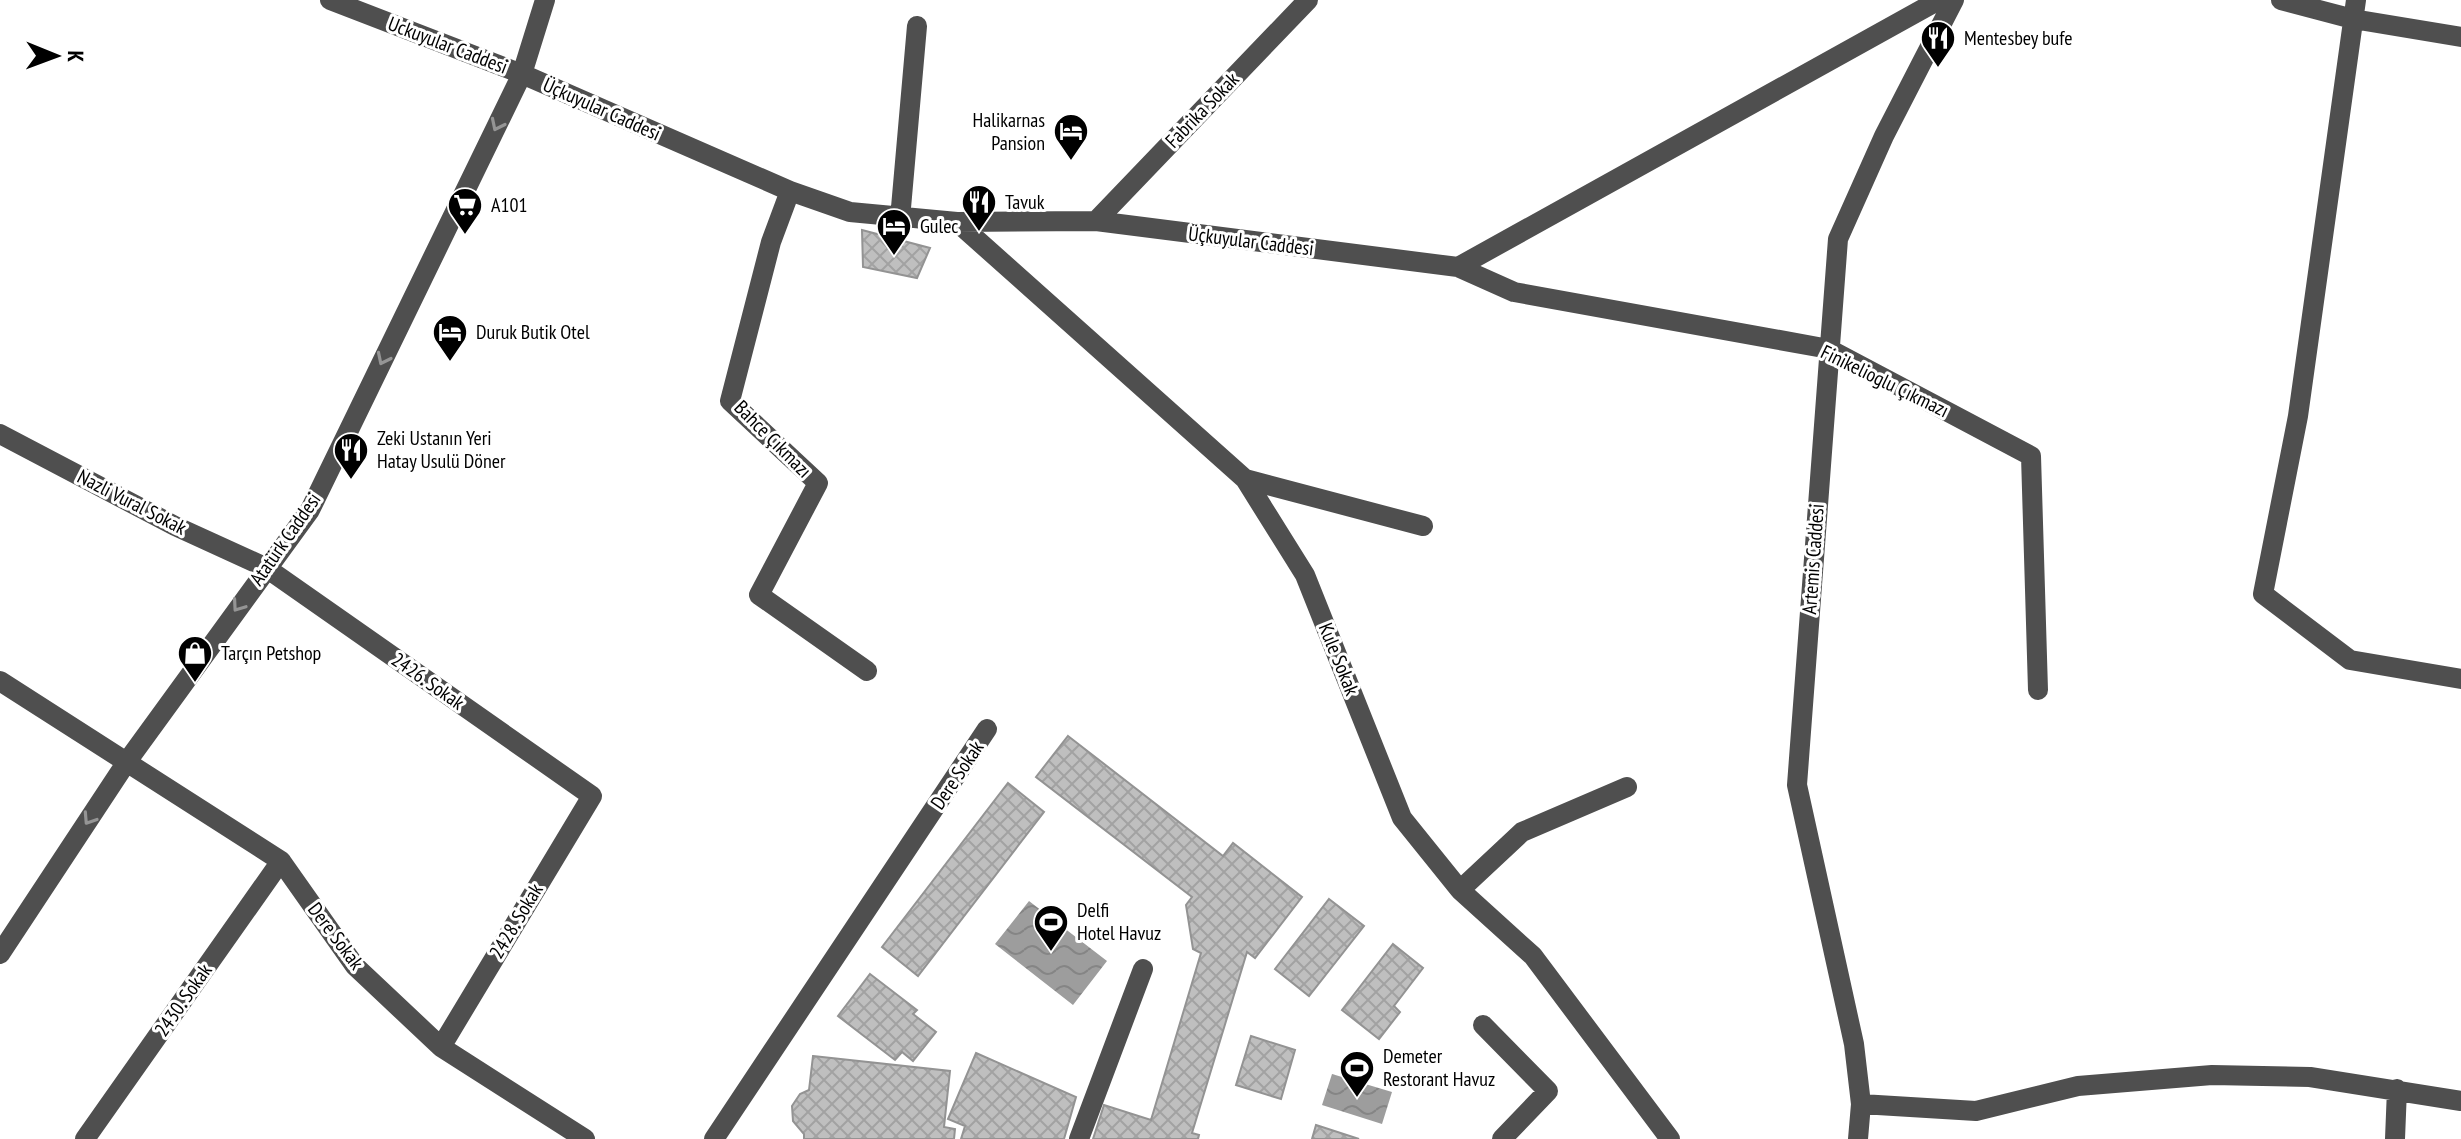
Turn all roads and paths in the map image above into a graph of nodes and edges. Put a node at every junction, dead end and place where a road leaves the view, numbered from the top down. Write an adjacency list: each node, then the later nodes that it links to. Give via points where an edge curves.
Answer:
1 (330, 0): 10 (street, Uckuyular Caddesi)
2 (545, 0): 10 (street, Atatürk Caddesi)
3 (1308, 0): 13 (street, Fabrika Sokak)
4 (1939, 0): 15 (street)
5 (1954, 0): 16 (street, Artemis Caddesi, via 1838,239)
6 (2281, 0): 7 (street)
7 (2354, 9): 9 (street); 22 (street, via 2298,416 2263,594 2350,660)
8 (917, 26): 12 (street)
9 (2461, 37)
10 (522, 74): 11 (street, Üçkuyular Caddesi); 20 (street, Atatürk Caddesi, one-way to 20, via 310,510)
11 (790, 191): 12 (street, Üçkuyular Caddesi, via 850,212); 21 (street, Bahce Çıkmazı, via 771,242 730,401 818,483 759,595)
12 (900, 219): 14 (street, Üçkuyular Caddesi)
13 (1096, 221): 14 (street, Üçkuyular Caddesi); 15 (street, Üçkuyular Caddesi)
14 (957, 222): 18 (street, Kule Sokak)
15 (1458, 267): 16 (street, Finikelioglu Çıkmazı, via 1514,292)
16 (1829, 349): 24 (street, Finikelioglu Çıkmazı, via 2031,456); 37 (street, Artemis Caddesi, via 1797,785 1854,1044)
17 (0, 434): 20 (street, Nazli Vural Sokak)
18 (1245, 479): 19 (street); 30 (street, Kule Sokak, via 1305,575 1402,818)
19 (1423, 526)
20 (265, 567): 26 (street, Atatürk Caddesi, one-way to 26); 28 (street, 2426. Sokak)
21 (867, 671)
22 (2461, 679)
23 (0, 681): 26 (street, Dere Sokak)
24 (2038, 690)
25 (987, 729): 40 (street, Dere Sokak)
26 (126, 763): 29 (street, Dere Sokak); 31 (street, Atatürk Caddesi, one-way to 31)
27 (1627, 787): 30 (street, via 1522,832)
28 (592, 796): 34 (street, 2428. Sokak)
29 (281, 861): 34 (street, Dere Sokak, via 355,966); 38 (street, 2430. Sokak)
30 (1460, 890): 43 (street, Kule Sokak, via 1533,956)
31 (0, 954)
32 (1143, 969): 41 (street)
33 (1483, 1025): 42 (street, via 1548,1091)
34 (441, 1047): 39 (street, Dere Sokak)
35 (2397, 1089): 36 (street); 37 (street, via 2310,1077 2212,1075 2078,1086 1976,1111); 45 (street)
36 (2461, 1101)
37 (1861, 1104): 44 (street, Artemis Caddesi)
38 (85, 1139)
39 (585, 1139)
40 (714, 1139)
41 (1079, 1139)
42 (1502, 1139)
43 (1670, 1139)
44 (1858, 1139)
45 (2395, 1139)

